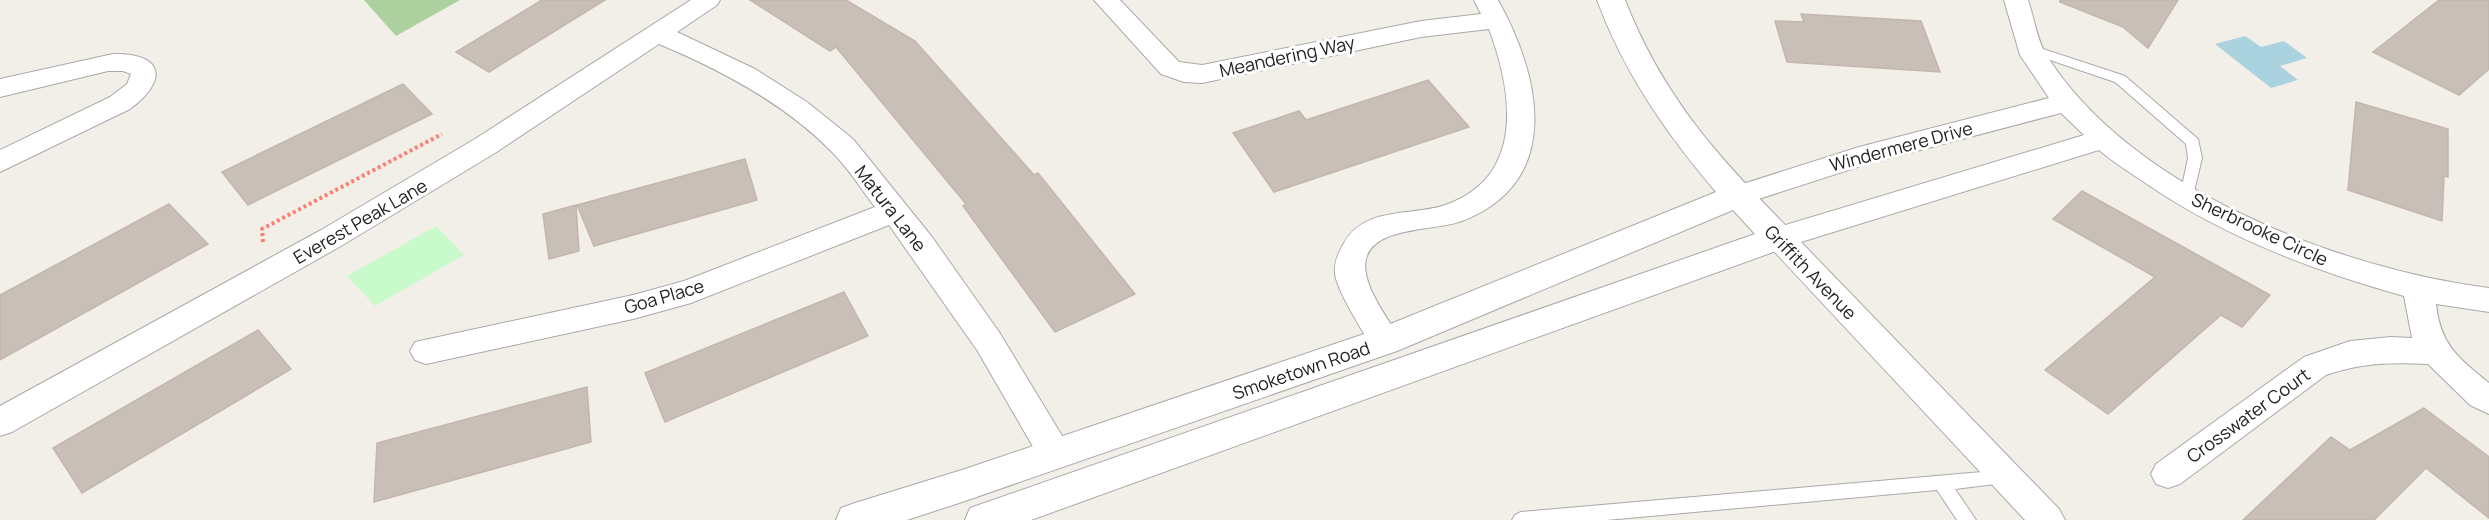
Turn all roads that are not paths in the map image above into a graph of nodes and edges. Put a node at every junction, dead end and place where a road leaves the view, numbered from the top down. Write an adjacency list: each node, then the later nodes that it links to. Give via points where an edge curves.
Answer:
1 (708, 0): 6 (street, Everest Peak Lane)
2 (1106, 0): 5 (street, Meandering Way, via 1170,68 1202,74)
3 (1611, 0): 12 (street, Griffith Avenue, via 1621,31 1644,76 1667,111)
4 (2016, 0): 7 (street, Sherbrooke Circle, via 2017,14)
5 (1492, 10): 18 (street, via 1514,55 1521,89 1522,124 1514,160 1501,181 1481,199 1454,212 1373,231 1358,243 1351,256 1351,281)
6 (658, 34): 14 (street, Matura Lane, via 746,75 796,108 843,146); 22 (street, Everest Peak Lane, via 485,146 331,238)
7 (2031, 49): 9 (street, Sherbrooke Circle); 13 (lane, via 2120,79 2193,142 2195,158)
8 (0, 88): 11 (street, via 108,63 123,62 144,71 144,81 120,103)
9 (2066, 103): 10 (street, Sherbrooke Circle); 12 (street, Windermere Drive, via 1809,170)
10 (2103, 139): 13 (street, Sherbrooke Circle); 15 (street)
11 (0, 162)
12 (1737, 196): 15 (street, Griffith Avenue); 18 (street, Smoketown Road)
13 (2187, 196): 16 (street, Sherbrooke Circle, via 2287,246)
14 (894, 211): 19 (street, Goa Place, via 691,291); 23 (street, Matura Lane, via 988,341)
15 (1779, 238): 25 (street, Griffith Avenue); 28 (street, Smoketown Road)
16 (2419, 289): 17 (street, Sherbrooke Circle); 20 (street, via 2425,334)
17 (2489, 300)
18 (1385, 341): 23 (street, Smoketown Road)
19 (426, 351)
20 (2438, 352): 21 (street, via 2468,385); 24 (street, Crosswater Court, via 2371,351 2315,366)
21 (2489, 400)
22 (0, 422)
23 (1055, 454): 27 (street, Smoketown Road)
24 (2168, 474)
25 (2006, 477): 26 (lane); 31 (street, Griffith Avenue)
26 (1941, 482): 29 (lane); 30 (lane)
27 (855, 520)
28 (984, 520)
29 (1521, 520)
30 (1967, 520)
31 (2047, 520)

